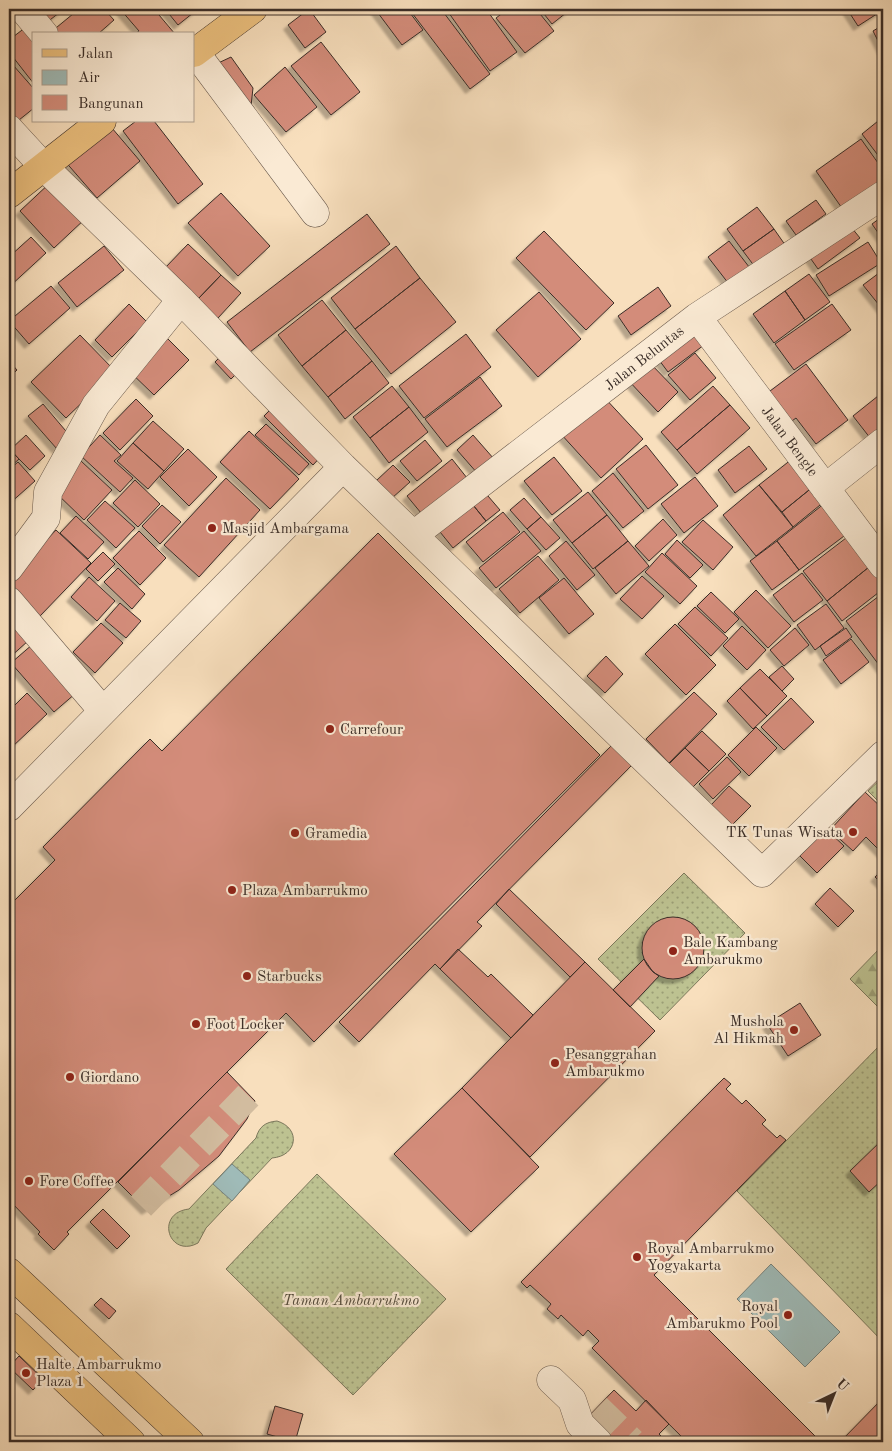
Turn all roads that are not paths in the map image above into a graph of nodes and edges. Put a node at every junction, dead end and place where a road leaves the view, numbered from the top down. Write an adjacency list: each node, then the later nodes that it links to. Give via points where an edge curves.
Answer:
1 (23, 9): 3 (street)
2 (253, 9): 4 (main road)
3 (42, 32)
4 (195, 51)
5 (195, 53): 11 (street)
6 (101, 122): 8 (main road)
7 (9, 129): 8 (street)
8 (44, 168): 9 (main road); 12 (street)
9 (9, 194)
10 (883, 195): 13 (street, Jalan Beluntas)
11 (315, 213)
12 (181, 300): 15 (street); 19 (street, via 96,405 48,492 46,518)
13 (697, 317): 16 (street, Jalan Bengle); 17 (street, Jalan Beluntas)
14 (883, 442): 16 (street)
15 (343, 466): 17 (street); 21 (street)
16 (825, 488): 18 (street, Jalan Bengle)
17 (415, 534): 22 (street, via 762,873)
18 (883, 565)
19 (9, 568)
20 (9, 601): 21 (street)
21 (103, 711): 23 (street)
22 (883, 754)
23 (9, 807)
24 (9, 1272): 28 (main road)
25 (13, 1338): 27 (main road)
26 (551, 1380): 29 (street, via 584,1404 580,1424)
27 (131, 1442)
28 (190, 1442)
29 (598, 1442)

